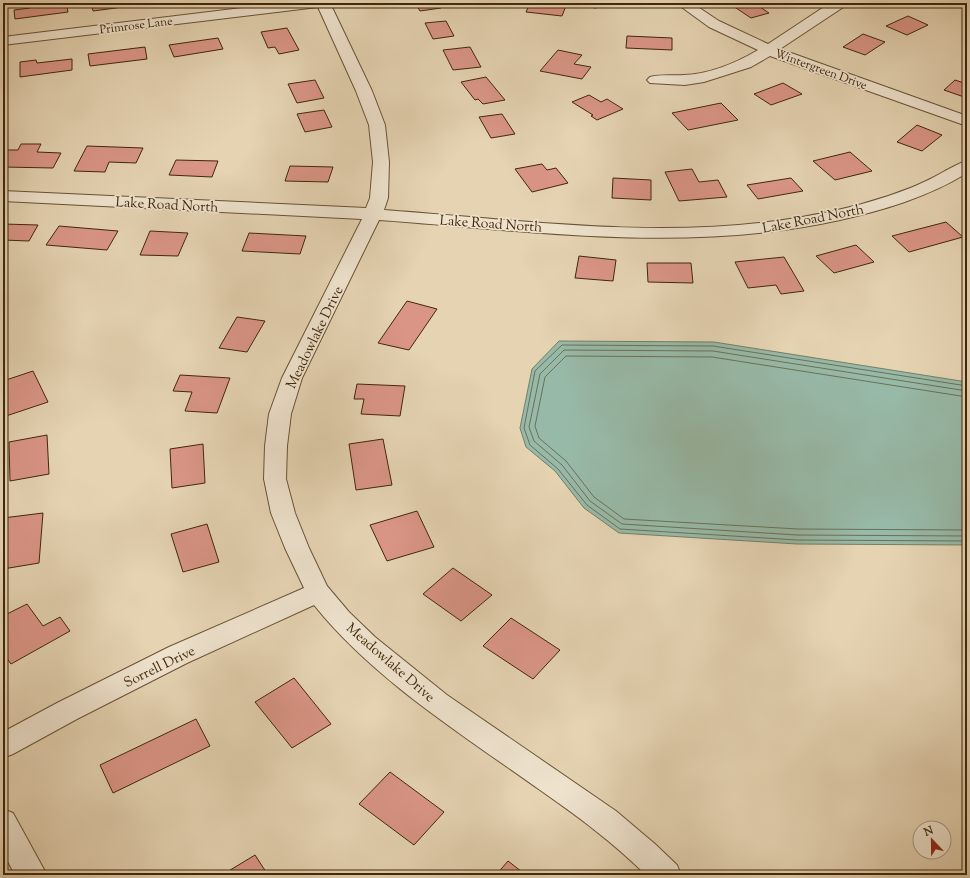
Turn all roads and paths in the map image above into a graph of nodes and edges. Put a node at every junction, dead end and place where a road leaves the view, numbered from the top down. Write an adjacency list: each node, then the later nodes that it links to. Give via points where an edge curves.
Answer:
1 (317, 3): 5 (street, Primrose Lane)
2 (323, 3): 11 (street, Meadowlake Drive, via 377,125 381,162 379,198)
3 (682, 3): 6 (street, Wintergreen Drive, via 714,24)
4 (840, 3): 6 (street)
5 (3, 41)
6 (769, 50): 7 (street, via 746,64 725,71 685,80); 8 (street, Wintergreen Drive)
7 (655, 80)
8 (967, 121)
9 (967, 166): 11 (street, Lake Road North, via 934,184 892,201 821,220 753,230 692,234 649,233)
10 (3, 196): 11 (street, Lake Road North)
11 (373, 214): 12 (street, Meadowlake Drive, via 292,378 280,414 275,480 283,513)
12 (318, 592): 13 (street, Sorrell Drive, via 178,655); 16 (street, Meadowlake Drive, via 340,619 366,644 438,703 606,820)
13 (3, 746)
14 (3, 822): 15 (street)
15 (32, 875)
16 (666, 875)

